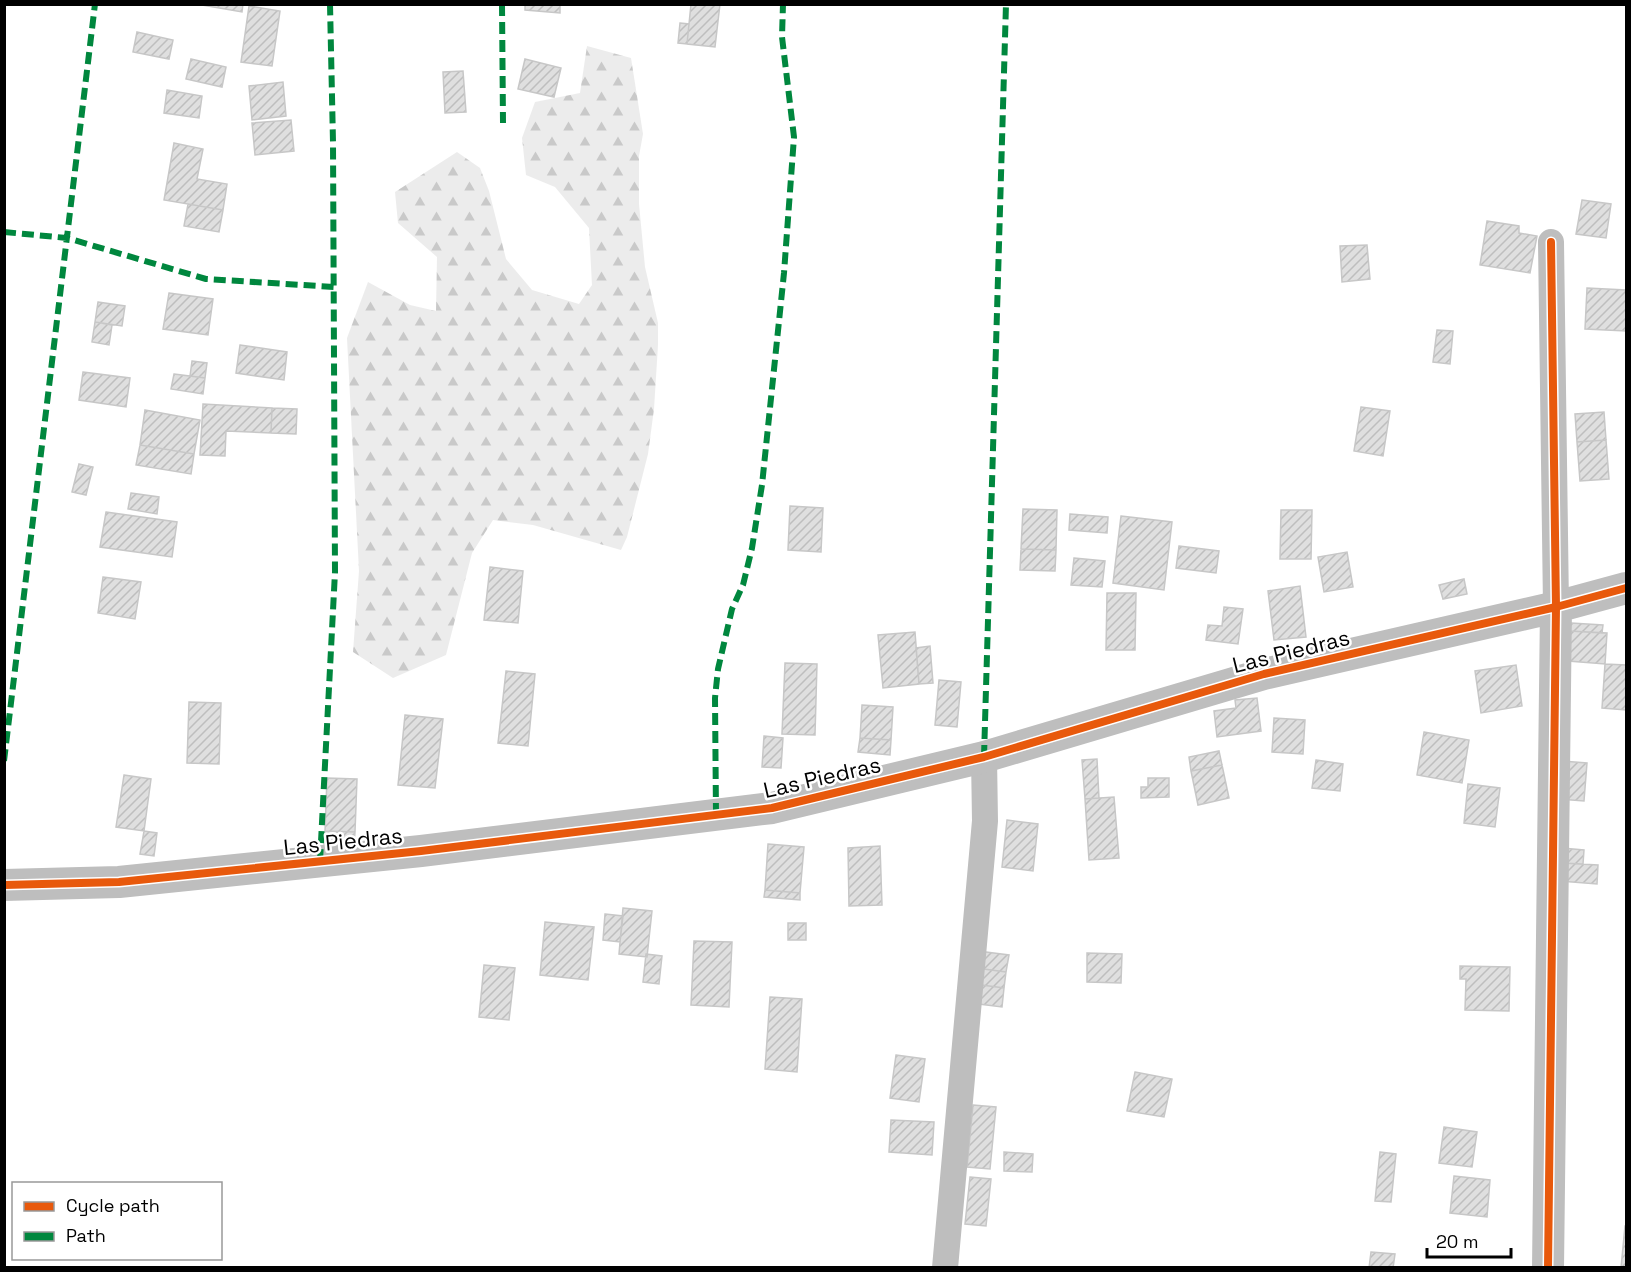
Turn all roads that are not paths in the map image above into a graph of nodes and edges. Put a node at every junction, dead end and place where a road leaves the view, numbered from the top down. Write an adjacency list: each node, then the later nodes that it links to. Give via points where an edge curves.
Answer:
1 (1551, 243): 3 (street)
2 (1626, 588): 3 (street, Las Piedras)
3 (1556, 607): 4 (street, Las Piedras, via 1264,674); 7 (street)
4 (984, 757): 5 (street, Las Piedras, via 772,808 421,851 143,879); 6 (street, via 985,821)
5 (4, 885)
6 (945, 1268)
7 (1548, 1268)

